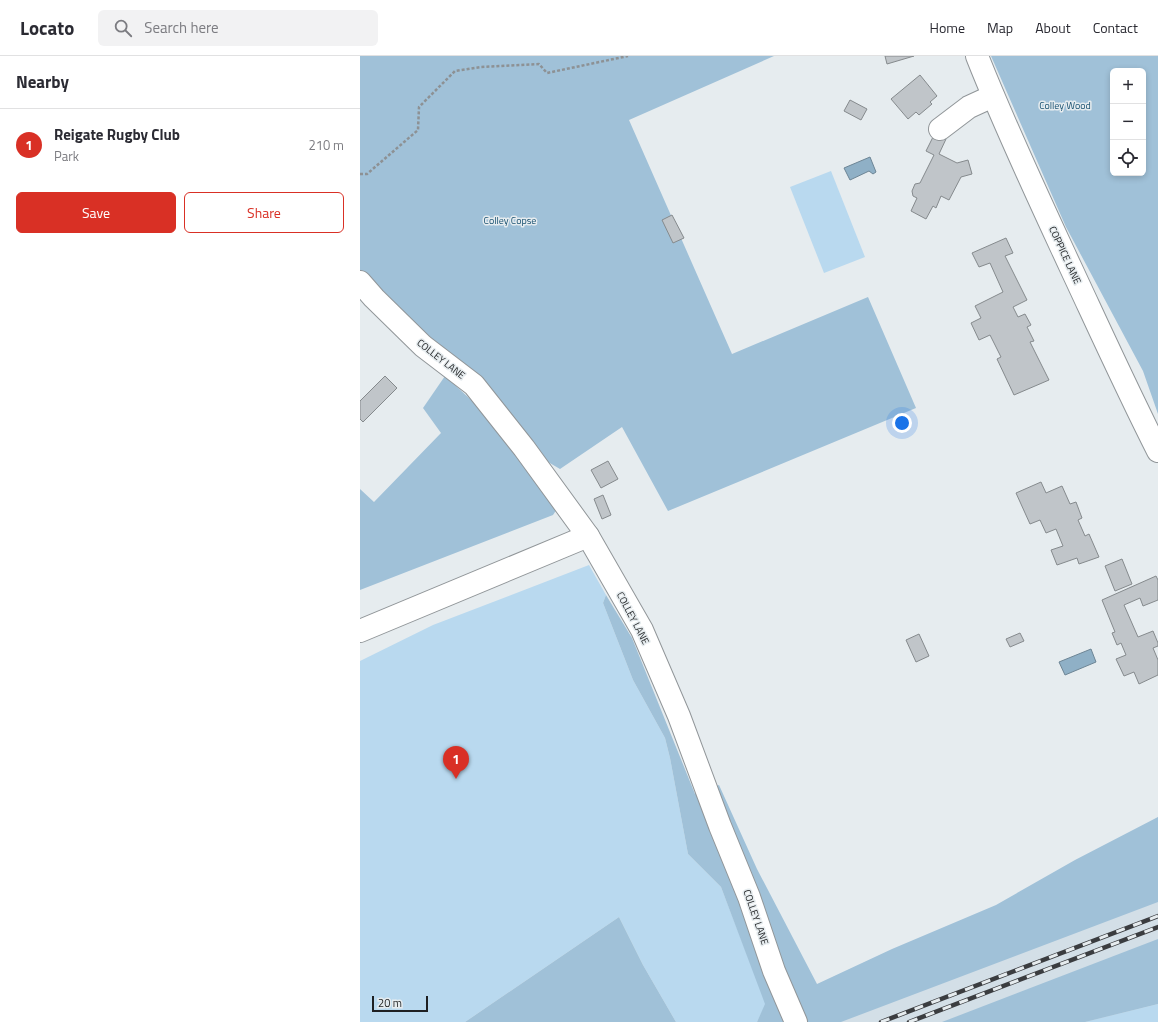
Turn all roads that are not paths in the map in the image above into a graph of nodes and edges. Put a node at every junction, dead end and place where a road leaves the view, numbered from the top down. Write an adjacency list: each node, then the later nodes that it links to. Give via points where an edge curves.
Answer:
1 (977, 56): 2 (street, COPPICE LANE)
2 (993, 96): 3 (street, via 969,107); 5 (street, COPPICE LANE, via 1030,182)
3 (940, 129)
4 (360, 282): 6 (street, COLLEY LANE, via 423,346 474,385)
5 (1158, 451)
6 (588, 536): 7 (street); 8 (street, COLLEY LANE, via 642,630 679,716 749,896 774,971)
7 (360, 631)
8 (796, 1022)

